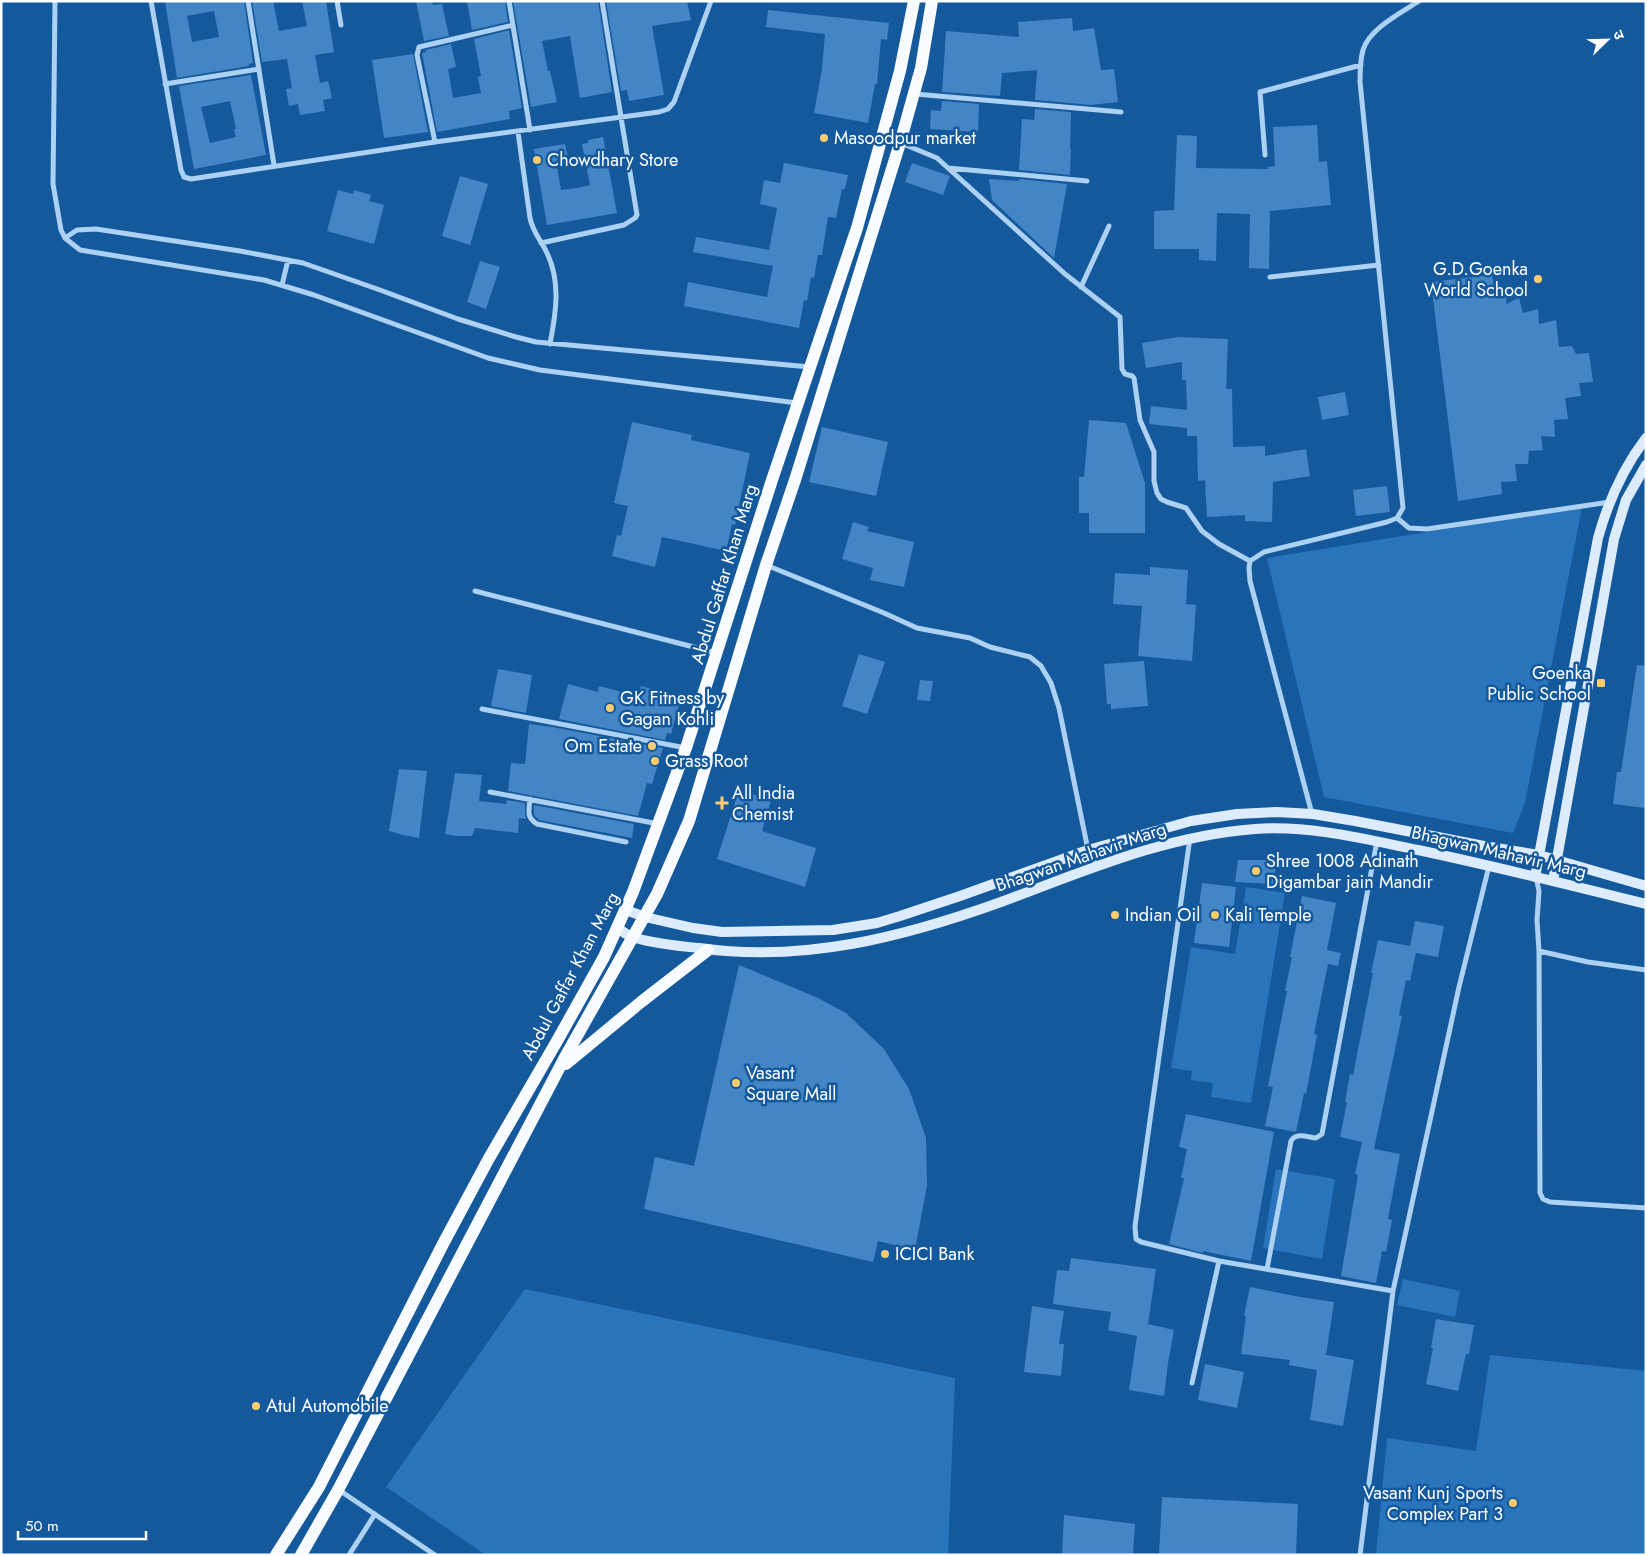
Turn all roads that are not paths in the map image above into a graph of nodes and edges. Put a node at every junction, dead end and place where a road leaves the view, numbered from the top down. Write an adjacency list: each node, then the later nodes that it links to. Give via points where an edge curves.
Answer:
1 (55, 1): 28 (street, via 53,184)
2 (151, 1): 15 (street)
3 (248, 1): 14 (street)
4 (337, 1): 11 (street)
5 (509, 1): 12 (street)
6 (602, 1): 18 (street)
7 (712, 1): 18 (street, via 674,102 659,112)
8 (914, 1): 36 (main road, Abdul Gaffar Khan Marg, via 900,70 857,228)
9 (932, 1): 16 (main road, Abdul Gaffar Khan Marg)
10 (1419, 1): 13 (street, via 1369,38)
11 (341, 25)
12 (513, 25): 19 (street); 21 (street, via 419,47 417,55)
13 (1361, 64): 23 (street, via 1260,92); 31 (street, via 1360,82)
14 (259, 69): 15 (street); 24 (street)
15 (165, 84): 24 (street, via 184,177)
16 (914, 94): 17 (street); 22 (main road, Abdul Gaffar Khan Marg)
17 (1121, 112)
18 (621, 118): 19 (street); 29 (street, via 637,210 635,218 624,225)
19 (530, 130): 20 (street)
20 (518, 132): 21 (street); 29 (street, via 530,218)
21 (435, 142): 24 (street)
22 (900, 143): 25 (street, via 937,158); 43 (main road, Abdul Gaffar Khan Marg)
23 (1264, 155)
24 (274, 165)
25 (948, 168): 26 (street); 34 (street)
26 (1087, 181)
27 (1109, 226): 34 (street)
28 (65, 238): 30 (street, via 78,230 96,228); 33 (street, via 80,250)
29 (541, 243): 35 (street, via 556,280 556,316)
30 (288, 260): 33 (street); 35 (street, via 325,270 487,328)
31 (1378, 265): 32 (street); 41 (street, via 1403,501)
32 (1270, 277)
33 (282, 285): 37 (street, via 510,364)
34 (1081, 287): 42 (street, via 1120,316 1122,369 1124,374 1134,378 1140,420 1154,452 1157,494 1167,502 1186,508 1202,531)
35 (550, 344): 36 (street)
36 (810, 367): 37 (main road, Abdul Gaffar Khan Marg)
37 (798, 404): 45 (main road, Abdul Gaffar Khan Marg)
38 (1646, 438): 40 (street, via 1629,463)
39 (1646, 465): 57 (street, via 1626,500 1614,538)
40 (1610, 502): 41 (street, via 1427,529 1409,528); 56 (street, via 1598,538)
41 (1397, 518): 42 (street, via 1264,552)
42 (1250, 560): 50 (street, via 1250,581)
43 (766, 565): 55 (street, via 917,628 970,638 990,647 1030,657 1041,666 1052,683 1059,708); 65 (main road, Abdul Gaffar Khan Marg, via 689,821)
44 (475, 591): 45 (street)
45 (717, 653): 47 (main road, Abdul Gaffar Khan Marg)
46 (482, 709): 47 (street)
47 (686, 748): 51 (main road, Abdul Gaffar Khan Marg)
48 (490, 792): 49 (street)
49 (530, 799): 51 (street); 54 (street, via 531,820 537,824)
50 (1312, 814): 55 (street, Bhagwan Mahavir Marg, via 1277,812 1212,817); 56 (street, Bhagwan Mahavir Marg)
51 (659, 824): 64 (main road, Abdul Gaffar Khan Marg)
52 (1190, 838): 53 (street, Bhagwan Mahavir Marg, via 1219,832 1274,828); 58 (street, Bhagwan Mahavir Marg); 73 (street, via 1135,1232 1136,1239 1141,1242)
53 (1377, 841): 59 (street, Bhagwan Mahavir Marg); 74 (street, via 1322,1134 1316,1138 1296,1135 1290,1141)
54 (626, 842)
55 (1088, 850): 58 (street); 65 (street, Bhagwan Mahavir Marg, via 878,923 833,930 722,932)
56 (1539, 855): 57 (street, Bhagwan Mahavir Marg); 60 (street)
57 (1557, 859): 61 (street); 62 (street, Bhagwan Mahavir Marg)
58 (1097, 865): 68 (street, Bhagwan Mahavir Marg, via 965,914 882,939 784,953)
59 (1490, 865): 60 (street, Bhagwan Mahavir Marg); 75 (street, via 1459,987)
60 (1536, 877): 61 (street, Bhagwan Mahavir Marg); 69 (street)
61 (1553, 881): 63 (street, Bhagwan Mahavir Marg)
62 (1646, 886)
63 (1646, 904)
64 (626, 910): 65 (street, Bhagwan Mahavir Marg); 66 (main road, Abdul Gaffar Khan Marg)
65 (645, 917): 67 (main road, Abdul Gaffar Khan Marg)
66 (618, 928): 67 (street, Bhagwan Mahavir Marg); 79 (main road, Abdul Gaffar Khan Marg, via 479,1177 319,1488)
67 (633, 938): 68 (street, Bhagwan Mahavir Marg); 71 (main road, Abdul Gaffar Khan Marg)
68 (708, 950): 71 (main road)
69 (1539, 951): 70 (street); 72 (street, via 1540,1192 1543,1199 1568,1204)
70 (1646, 970)
71 (560, 1068): 77 (main road, Abdul Gaffar Khan Marg)
72 (1646, 1208)
73 (1219, 1261): 74 (street); 76 (street)
74 (1267, 1269): 75 (street)
75 (1393, 1291): 83 (street)
76 (1192, 1383)
77 (338, 1490): 78 (street); 80 (main road, Abdul Gaffar Khan Marg)
78 (375, 1514): 81 (street); 82 (street)
79 (276, 1555)
80 (301, 1555)
81 (349, 1555)
82 (435, 1555)
83 (1360, 1555)

